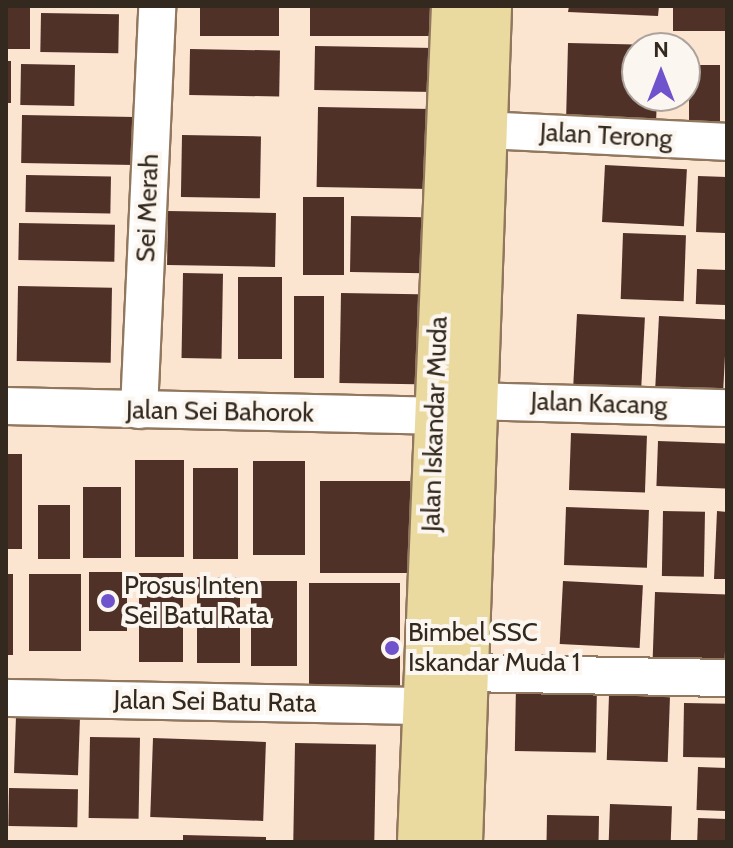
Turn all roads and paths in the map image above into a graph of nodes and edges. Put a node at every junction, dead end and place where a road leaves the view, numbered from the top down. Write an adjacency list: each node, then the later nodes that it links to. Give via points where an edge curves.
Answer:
1 (157, 6): 8 (street, Sei Merah)
2 (454, 6): 9 (main road, Jalan Iskandar Muda)
3 (489, 6): 4 (main road, Jalan Iskandar Muda)
4 (484, 130): 5 (street, Jalan Terong); 9 (main road, Jalan Iskandar Muda)
5 (727, 142)
6 (6, 406): 8 (street, Jalan Sei Bahorok)
7 (727, 408): 9 (street, Jalan Kacang)
8 (139, 410): 9 (street, Jalan Sei Bahorok)
9 (459, 412): 11 (main road, Jalan Iskandar Muda)
10 (727, 678): 11 (street, Jalan Sei Batu Rata)
11 (451, 695): 12 (street, Jalan Sei Batu Rata); 13 (main road, Jalan Iskandar Muda); 14 (main road, Jalan Iskandar Muda)
12 (6, 698)
13 (420, 842)
14 (460, 842)

